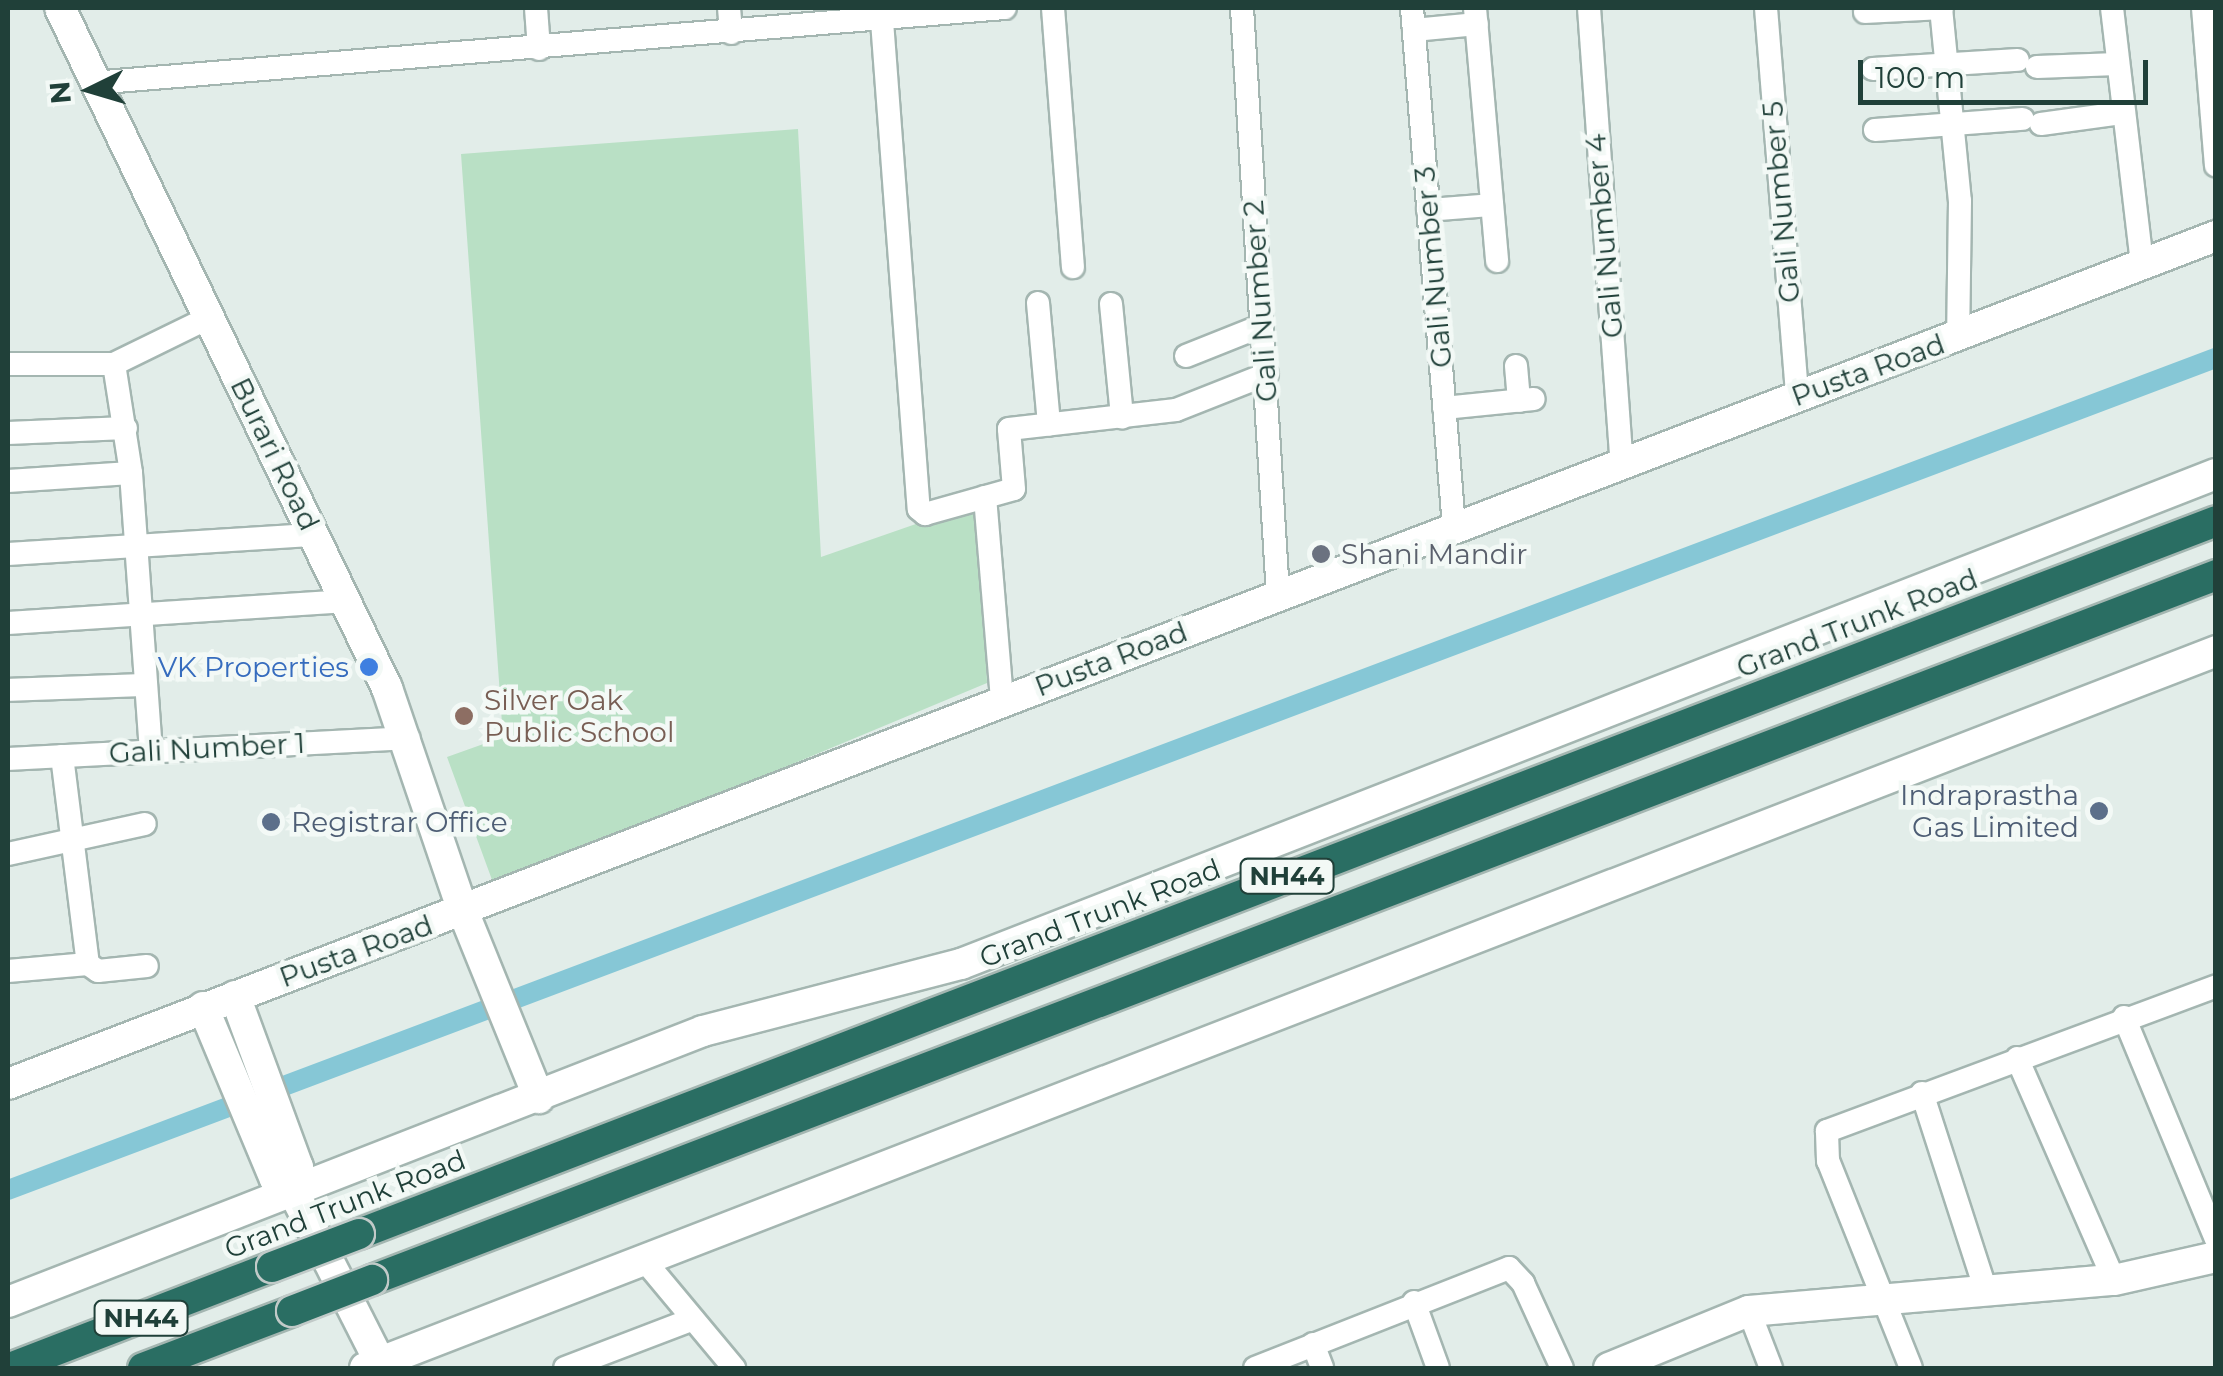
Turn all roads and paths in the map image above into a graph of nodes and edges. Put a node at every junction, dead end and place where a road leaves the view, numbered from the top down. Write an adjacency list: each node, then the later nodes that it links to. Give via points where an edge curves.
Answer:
1 (60, 8): 22 (main road, Burari Road)
2 (536, 8): 18 (street)
3 (729, 8): 17 (street)
4 (1005, 8): 16 (street)
5 (1053, 8): 32 (street)
6 (1242, 8): 36 (street, Gali Number 2)
7 (1589, 8): 49 (street, Gali Number 4)
8 (1766, 8): 43 (street, Gali Number 5)
9 (1941, 8): 12 (street); 19 (street)
10 (2112, 8): 20 (street)
11 (2203, 8): 26 (street)
12 (1865, 12)
13 (858, 16): 16 (street); 17 (street)
14 (1476, 16): 15 (street); 27 (street)
15 (1413, 19): 28 (street, Gali Number 3)
16 (882, 21): 53 (street, via 919,508 932,514)
17 (731, 34): 18 (street)
18 (539, 48): 22 (street)
19 (1947, 63): 20 (street); 21 (street); 24 (street)
20 (2117, 64): 23 (street)
21 (1873, 68)
22 (92, 83): 35 (main road, Burari Road)
23 (2121, 113): 24 (street); 31 (street)
24 (1954, 124): 25 (street); 37 (street)
25 (1875, 130)
26 (2216, 166)
27 (1492, 205): 28 (street); 30 (street)
28 (1428, 210): 44 (street, Gali Number 3)
29 (2216, 236): 31 (main road, Pusta Road)
30 (1497, 261)
31 (2142, 264): 37 (main road, Pusta Road)
32 (1073, 267)
33 (1038, 304): 46 (street)
34 (1111, 304): 45 (street)
35 (208, 318): 40 (street); 56 (main road, Burari Road)
36 (1261, 326): 38 (street); 42 (street, Gali Number 2)
37 (1958, 337): 43 (main road, Pusta Road)
38 (1186, 356)
39 (8, 364): 40 (street)
40 (114, 364): 47 (street)
41 (1516, 366): 44 (street, via 1526,400)
42 (1267, 374): 45 (street, via 1176,410); 60 (street, Gali Number 2)
43 (1797, 396): 49 (main road, Pusta Road)
44 (1444, 408): 55 (street, Gali Number 3)
45 (1122, 417): 46 (street)
46 (1049, 425): 53 (street, via 1008,428 1014,489)
47 (126, 428): 48 (street); 50 (street)
48 (8, 433)
49 (1622, 463): 55 (main road, Pusta Road)
50 (131, 472): 52 (street); 57 (street)
51 (2216, 474): 77 (main road)
52 (8, 482)
53 (986, 497): 67 (street)
54 (2216, 521): 79 (highway, Grand Trunk Road / NH44)
55 (1454, 528): 60 (main road, Pusta Road)
56 (314, 535): 57 (street); 61 (main road, Burari Road)
57 (136, 545): 58 (street); 62 (street)
58 (8, 554)
59 (2216, 575): 104 (highway, NH44, bridge)
60 (1278, 595): 67 (main road, Pusta Road)
61 (347, 601): 62 (street); 68 (main road, Burari Road)
62 (142, 618): 63 (street); 65 (street)
63 (8, 624)
64 (2216, 652): 92 (main road)
65 (146, 685): 66 (street); 69 (street)
66 (8, 690)
67 (1002, 701): 75 (main road, Pusta Road)
68 (408, 738): 69 (street, Gali Number 1); 75 (main road, Burari Road)
69 (151, 750): 70 (street, Gali Number 1)
70 (62, 756): 71 (street, Gali Number 1); 73 (street)
71 (8, 759)
72 (145, 824): 73 (street)
73 (72, 836): 74 (street); 76 (street)
74 (8, 854)
75 (469, 924): 82 (main road, Pusta Road); 88 (main road, Burari Road)
76 (88, 964): 78 (street, via 98,971); 80 (street)
77 (961, 964): 79 (main road); 88 (main road, via 703,1031)
78 (147, 966)
79 (1054, 966): 103 (highway, Grand Trunk Road / NH44, bridge)
80 (8, 970)
81 (2216, 986): 84 (street)
82 (234, 996): 83 (main road, Pusta Road); 89 (main road, via 298,1167)
83 (203, 1007): 86 (main road, Pusta Road); 89 (main road, via 276,1179)
84 (2124, 1017): 85 (street); 90 (street)
85 (2016, 1058): 87 (street); 93 (street)
86 (8, 1084)
87 (1922, 1094): 94 (street); 95 (street, via 1839,1124 1823,1141)
88 (539, 1098): 89 (main road)
89 (292, 1188): 96 (main road); 102 (main road)
90 (2216, 1239)
91 (2216, 1256): 93 (main road)
92 (644, 1260): 99 (street); 102 (main road)
93 (2114, 1280): 94 (main road)
94 (1986, 1291): 95 (main road)
95 (1884, 1298): 98 (main road); 113 (street)
96 (8, 1302)
97 (1414, 1302): 100 (street); 109 (street); 110 (street, via 1509,1268 1523,1283)
98 (1749, 1311): 101 (main road); 112 (street)
99 (693, 1319): 105 (street); 106 (street)
100 (1312, 1344): 107 (street); 108 (street)
101 (1651, 1360): 111 (main road)
102 (375, 1367)
103 (10, 1368)
104 (143, 1368)
105 (565, 1368)
106 (734, 1368)
107 (1255, 1368)
108 (1322, 1368)
109 (1438, 1368)
110 (1562, 1368)
111 (1609, 1368)
112 (1771, 1368)
113 (1911, 1368)

